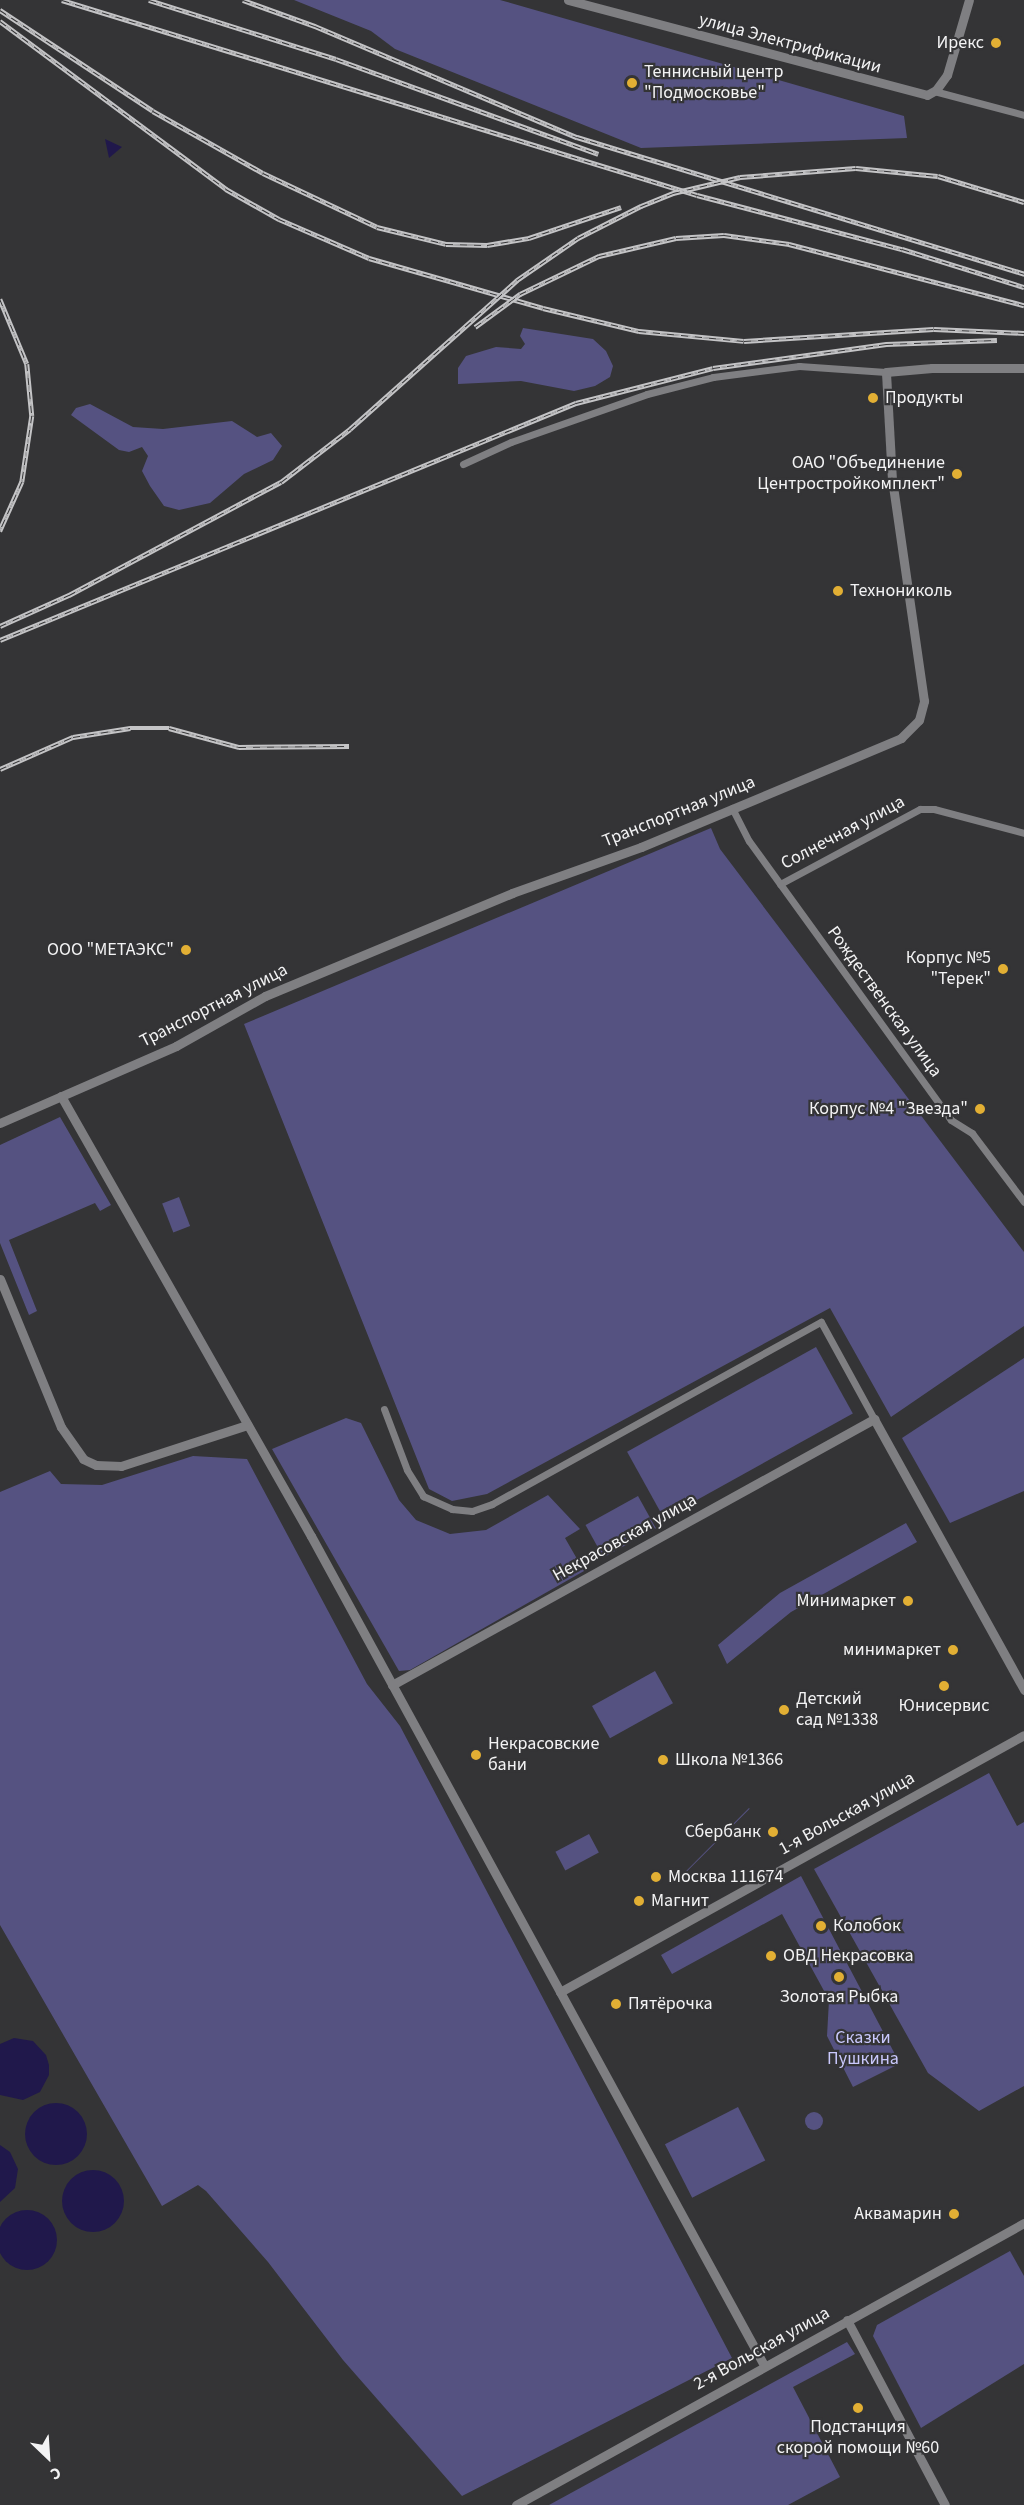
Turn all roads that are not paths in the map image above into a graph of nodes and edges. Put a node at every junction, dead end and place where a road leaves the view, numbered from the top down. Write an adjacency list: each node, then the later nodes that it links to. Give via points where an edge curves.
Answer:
1 (568, 0): 3 (street, улица Электрификации, via 915,94)
2 (969, 0): 3 (street, via 947,75)
3 (934, 91): 4 (street)
4 (1024, 115)
5 (1024, 368): 6 (street)
6 (886, 372): 7 (street, via 799,366 713,377 647,394 511,442); 8 (street, Транспортная улица, via 892,480 923,684 919,720 901,738)
7 (464, 464)
8 (732, 808): 10 (street, Рождественская улица); 11 (street, Транспортная улица, via 642,847 512,893 265,996 176,1046)
9 (1024, 833): 10 (street, Солнечная улица, via 920,809)
10 (780, 884): 13 (street, Рождественская улица, via 951,1120 972,1133)
11 (61, 1096): 12 (street, Транспортная улица); 17 (street)
12 (0, 1123)
13 (1024, 1202)
14 (0, 1279): 17 (street, via 66,1436 76,1453 89,1463 122,1466)
15 (384, 1409): 16 (street, via 407,1470 423,1496 452,1509 472,1510 492,1504 821,1322)
16 (874, 1419): 18 (street, Некрасовская улица); 19 (street)
17 (247, 1425): 18 (street)
18 (392, 1685): 21 (street)
19 (1024, 1690)
20 (1024, 1734): 21 (street, 1-я Вольская улица)
21 (560, 1992): 24 (street)
22 (1024, 2223): 23 (street, 2-я Вольская улица)
23 (847, 2320): 24 (street, 2-я Вольская улица); 26 (street)
24 (764, 2365): 25 (street, 2-я Вольская улица)
25 (516, 2505)
26 (945, 2505)

